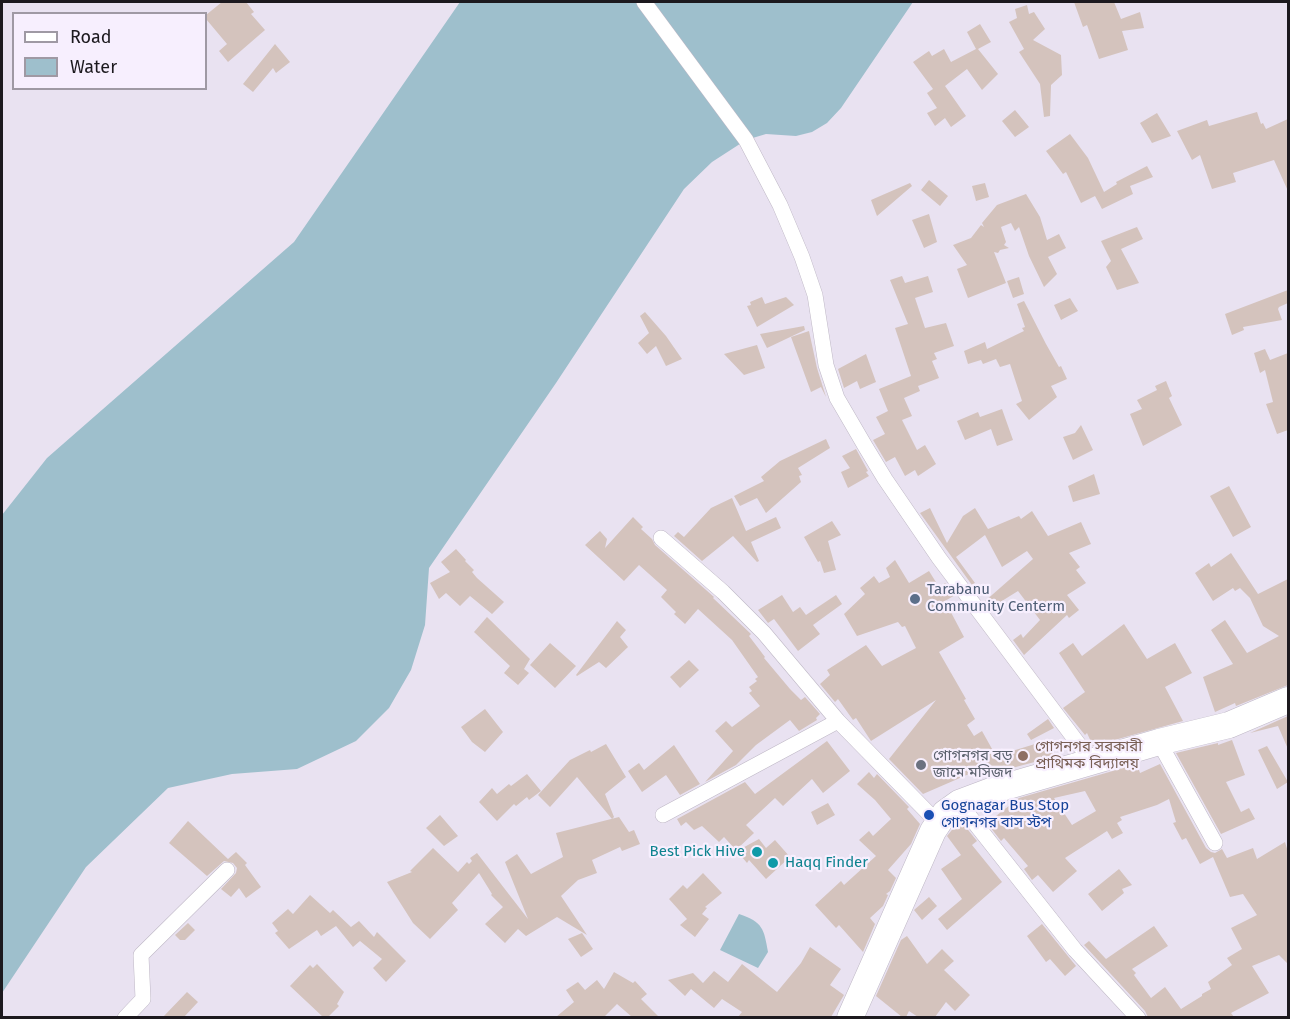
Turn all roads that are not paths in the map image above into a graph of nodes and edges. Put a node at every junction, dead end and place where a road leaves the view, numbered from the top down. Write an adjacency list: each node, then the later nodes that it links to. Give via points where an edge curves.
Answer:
1 (644, 2): 6 (street, via 747,140 780,205 814,295 826,365 837,398 885,479 939,558)
2 (661, 538): 4 (street, via 764,633)
3 (1288, 700): 5 (main road, via 1229,725)
4 (838, 721): 8 (street); 9 (street)
5 (1159, 742): 6 (main road); 10 (street)
6 (1092, 762): 7 (main road)
7 (959, 803): 9 (main road); 14 (street, via 1075,950)
8 (663, 815)
9 (938, 824): 13 (main road)
10 (1215, 843)
11 (227, 870): 12 (street, via 141,955 143,999)
12 (125, 1017)
13 (850, 1017)
14 (1138, 1017)

